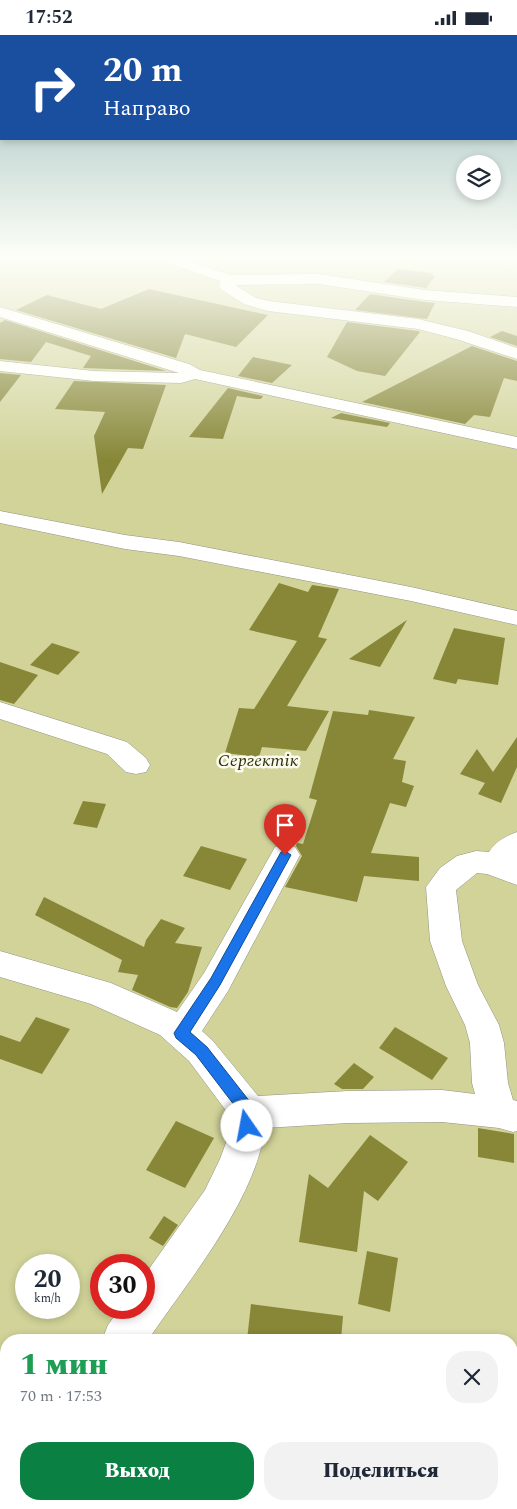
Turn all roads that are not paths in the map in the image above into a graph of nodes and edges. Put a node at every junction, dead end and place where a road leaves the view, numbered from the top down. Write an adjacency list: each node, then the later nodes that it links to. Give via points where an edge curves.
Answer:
1 (37, 324): 5 (street)
2 (416, 324): 3 (street)
3 (517, 354)
4 (0, 366): 5 (street, via 94,376 181,378)
5 (195, 374): 6 (street)
6 (517, 443)
7 (0, 517): 8 (street)
8 (517, 617)
9 (0, 710): 10 (street, via 117,748)
10 (136, 765)
11 (285, 855): 14 (street, via 216,981)
12 (511, 861): 16 (street, via 481,860 462,866 441,887 446,941 462,986 482,1025 490,1083)
13 (0, 964): 14 (street, via 99,993 172,1025)
14 (181, 1033): 15 (street, via 202,1051)
15 (248, 1112): 16 (street, via 442,1106); 17 (street, via 243,1148 219,1203)
16 (508, 1115)
17 (127, 1334)

